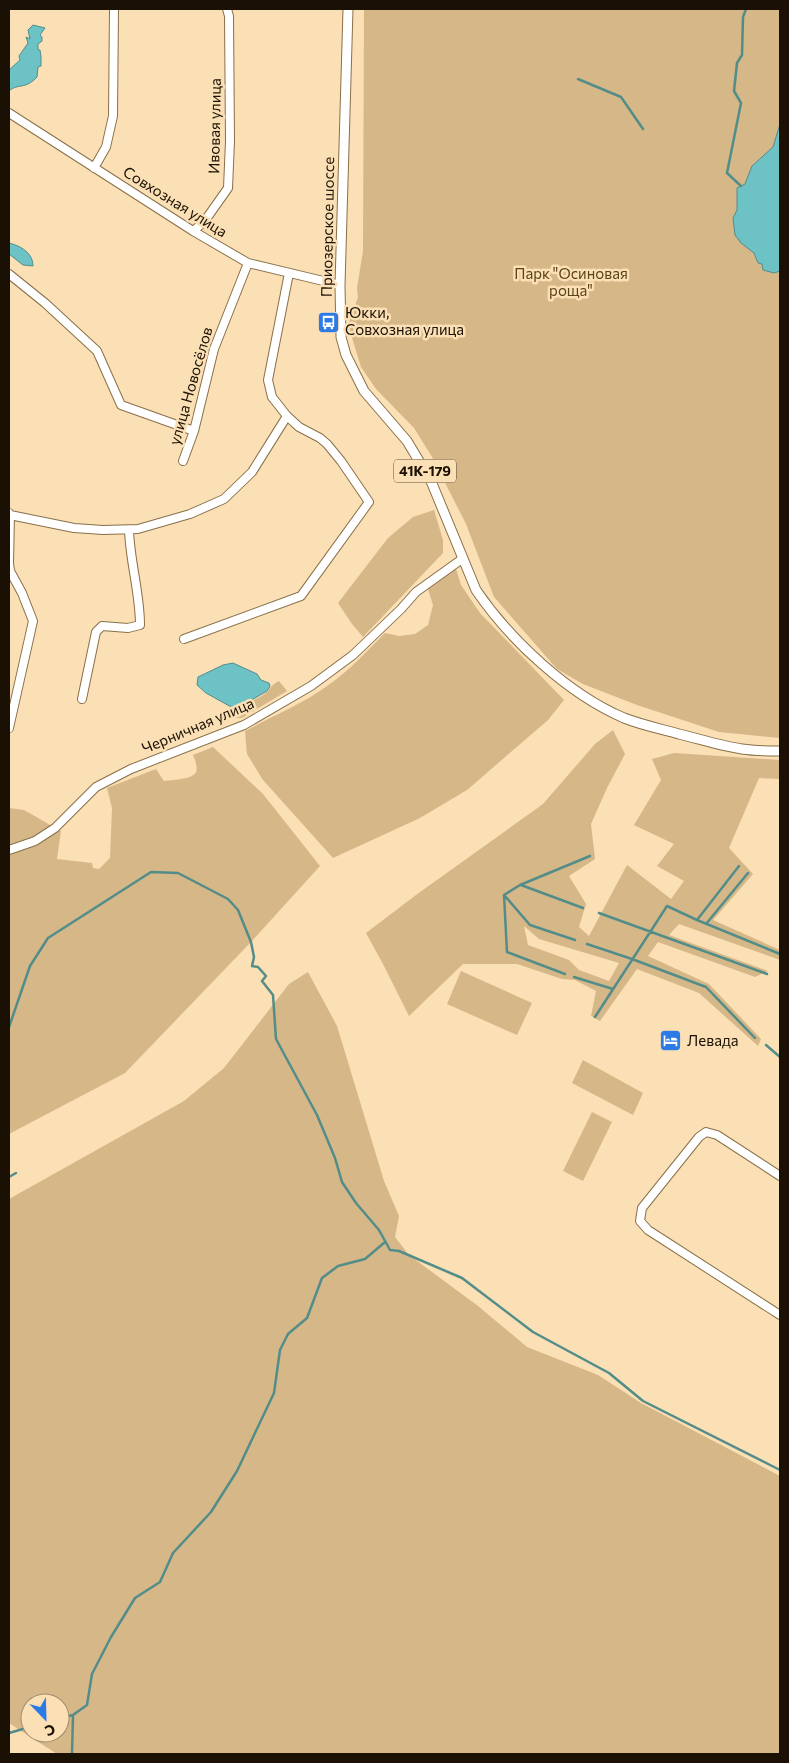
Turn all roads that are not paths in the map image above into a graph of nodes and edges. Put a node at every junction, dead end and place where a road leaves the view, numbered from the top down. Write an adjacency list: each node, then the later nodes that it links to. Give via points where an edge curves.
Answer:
1 (114, 9): 5 (street, via 113,116 106,147)
2 (226, 9): 6 (street, Ивовая улица, via 229,16 228,188 204,222)
3 (348, 9): 10 (main road, Приозерское шоссе / 41К-179)
4 (9, 114): 5 (street, Совхозная улица)
5 (94, 168): 6 (street, Совхозная улица)
6 (193, 231): 7 (street, Совхозная улица)
7 (248, 263): 8 (street, Совхозная улица); 12 (street, улица Новосёлов, via 214,349)
8 (289, 273): 10 (street, Совхозная улица); 11 (street, via 268,380 272,397)
9 (9, 274): 12 (street, via 97,351 121,405)
10 (340, 285): 16 (main road, Приозерское шоссе / 41К-179, via 342,337 353,372 364,391 407,441 422,464)
11 (288, 416): 15 (street, via 256,466 224,499 190,514); 18 (street, via 299,427 327,444 369,502 301,596)
12 (194, 431): 13 (street, улица Новосёлов)
13 (183, 460)
14 (9, 514): 15 (street, via 74,528); 17 (street)
15 (128, 530): 19 (street, via 140,626 102,626 96,632)
16 (462, 559): 21 (main road, Приозерское шоссе / 41К-179, via 476,590 500,621 545,666 589,699 625,718 654,727 743,749); 22 (street, Черничная улица, via 416,592 353,655 311,686 244,725 131,769 96,787 56,828 35,841)
17 (9, 563): 20 (street, via 33,621)
18 (184, 639)
19 (82, 699)
20 (9, 728)
21 (780, 752)
22 (9, 850)
23 (780, 1176): 24 (street, via 717,1135 706,1132 642,1208 640,1221 648,1230 726,1282)
24 (780, 1314)

